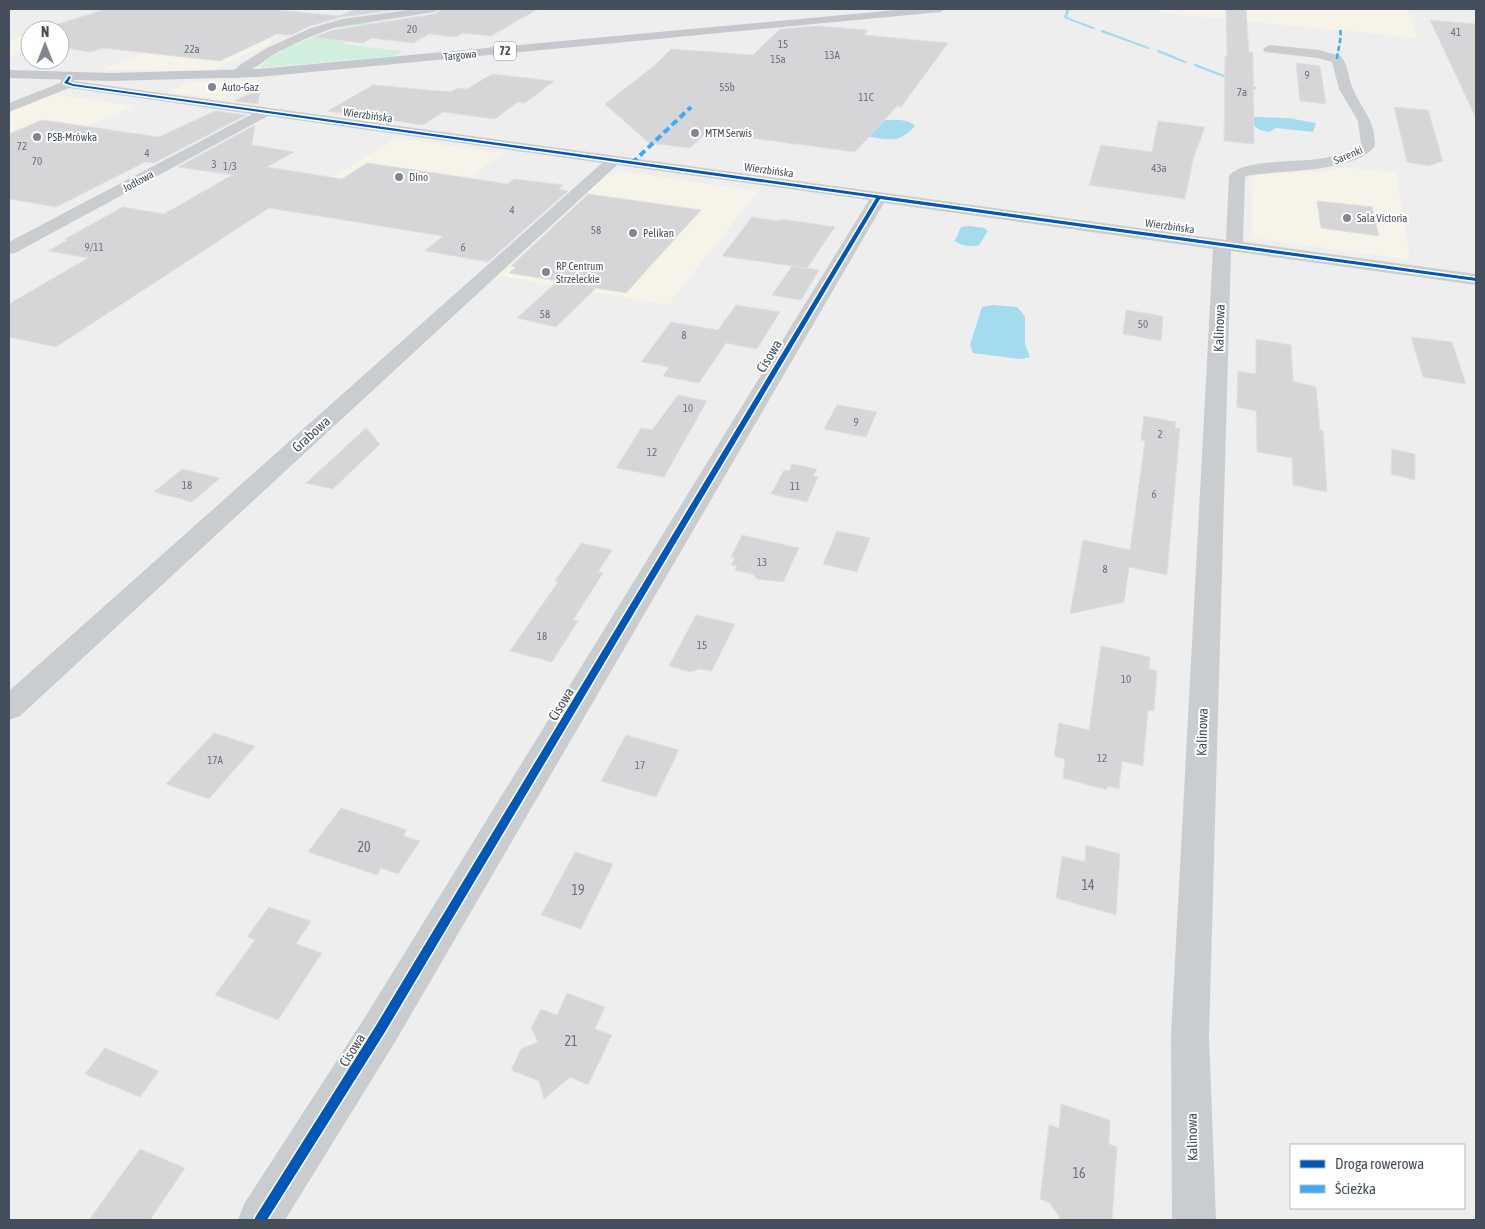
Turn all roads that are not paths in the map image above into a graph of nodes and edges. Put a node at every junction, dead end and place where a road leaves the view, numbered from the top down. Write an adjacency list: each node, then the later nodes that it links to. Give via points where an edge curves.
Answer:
1 (434, 9): 6 (street, via 320,28 260,57)
2 (940, 9): 3 (main road, Targowa / 72)
3 (899, 11): 6 (main road, Targowa / 72)
4 (1269, 49): 12 (street, Sarenki, via 1338,59 1346,89 1364,116 1368,146 1329,163 1242,172 1237,176)
5 (9, 74): 7 (main road, Wierzbińska / 72)
6 (235, 75): 7 (main road, Targowa / 72)
7 (69, 80): 8 (street); 9 (street, Wierzbińska)
8 (9, 108)
9 (266, 112): 10 (street, Wierzbińska); 13 (street, Jodłowa)
10 (614, 160): 11 (street, Wierzbińska); 15 (street, Grabowa)
11 (879, 197): 12 (street, Wierzbińska); 16 (street, Cisowa, via 381,1028)
12 (1228, 246): 14 (street, Wierzbińska); 17 (street, Kalinowa, via 1190,1036)
13 (9, 249)
14 (1476, 280)
15 (9, 708)
16 (260, 1220)
17 (1194, 1220)

